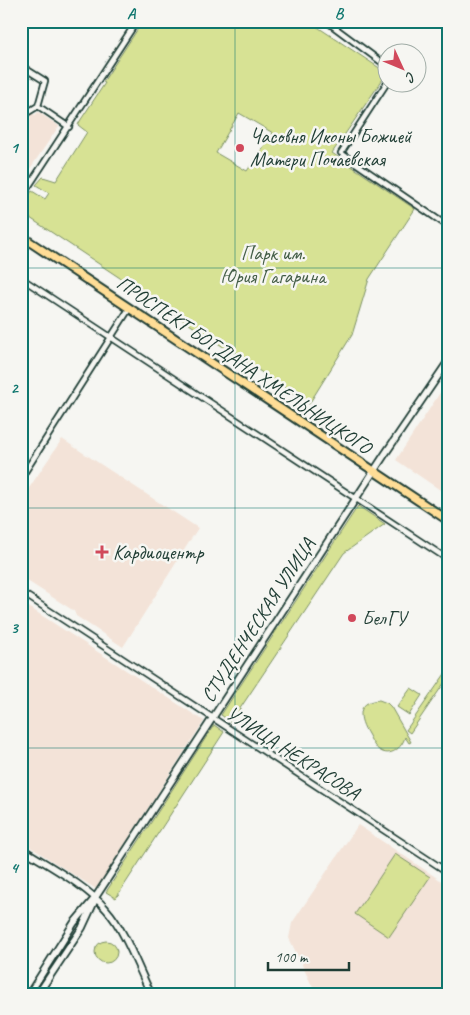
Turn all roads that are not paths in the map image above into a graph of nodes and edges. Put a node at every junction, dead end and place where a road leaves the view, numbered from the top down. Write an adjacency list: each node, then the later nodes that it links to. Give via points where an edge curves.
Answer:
1 (137, 21): 8 (street)
2 (326, 21): 3 (street)
3 (378, 60)
4 (21, 66): 6 (street, via 45,81)
5 (381, 92): 10 (street, via 340,153)
6 (38, 106): 7 (street, via 25,114); 8 (street)
7 (21, 111)
8 (69, 126): 9 (street)
9 (21, 198)
10 (449, 227)
11 (21, 236): 13 (main road, ПРОСПЕКТ БОГДАНА ХМЕЛЬНИЦКОГО)
12 (21, 278): 14 (street)
13 (129, 309): 14 (street); 16 (main road, ПРОСПЕКТ БОГДАНА ХМЕЛЬНИЦКОГО)
14 (112, 338): 17 (street); 18 (street)
15 (449, 360): 16 (main road, СТУДЕНЧЕСКАЯ УЛИЦА)
16 (374, 472): 18 (main road, СТУДЕНЧЕСКАЯ УЛИЦА); 19 (main road, ПРОСПЕКТ БОГДАНА ХМЕЛЬНИЦКОГО)
17 (21, 478)
18 (356, 500): 20 (street); 22 (main road, СТУДЕНЧЕСКАЯ УЛИЦА)
19 (449, 521)
20 (449, 560)
21 (21, 592): 22 (street, УЛИЦА НЕКРАСОВА)
22 (213, 718): 24 (street, УЛИЦА НЕКРАСОВА); 25 (main road, СТУДЕНЧЕСКАЯ УЛИЦА)
23 (21, 848): 25 (main road)
24 (449, 873)
25 (95, 898): 26 (main road, СТУДЕНЧЕСКАЯ УЛИЦА, via 74,924); 27 (main road, СТУДЕНЧЕСКАЯ УЛИЦА, via 82,928); 28 (main road, via 117,924)
26 (29, 994)
27 (38, 994)
28 (151, 994)

